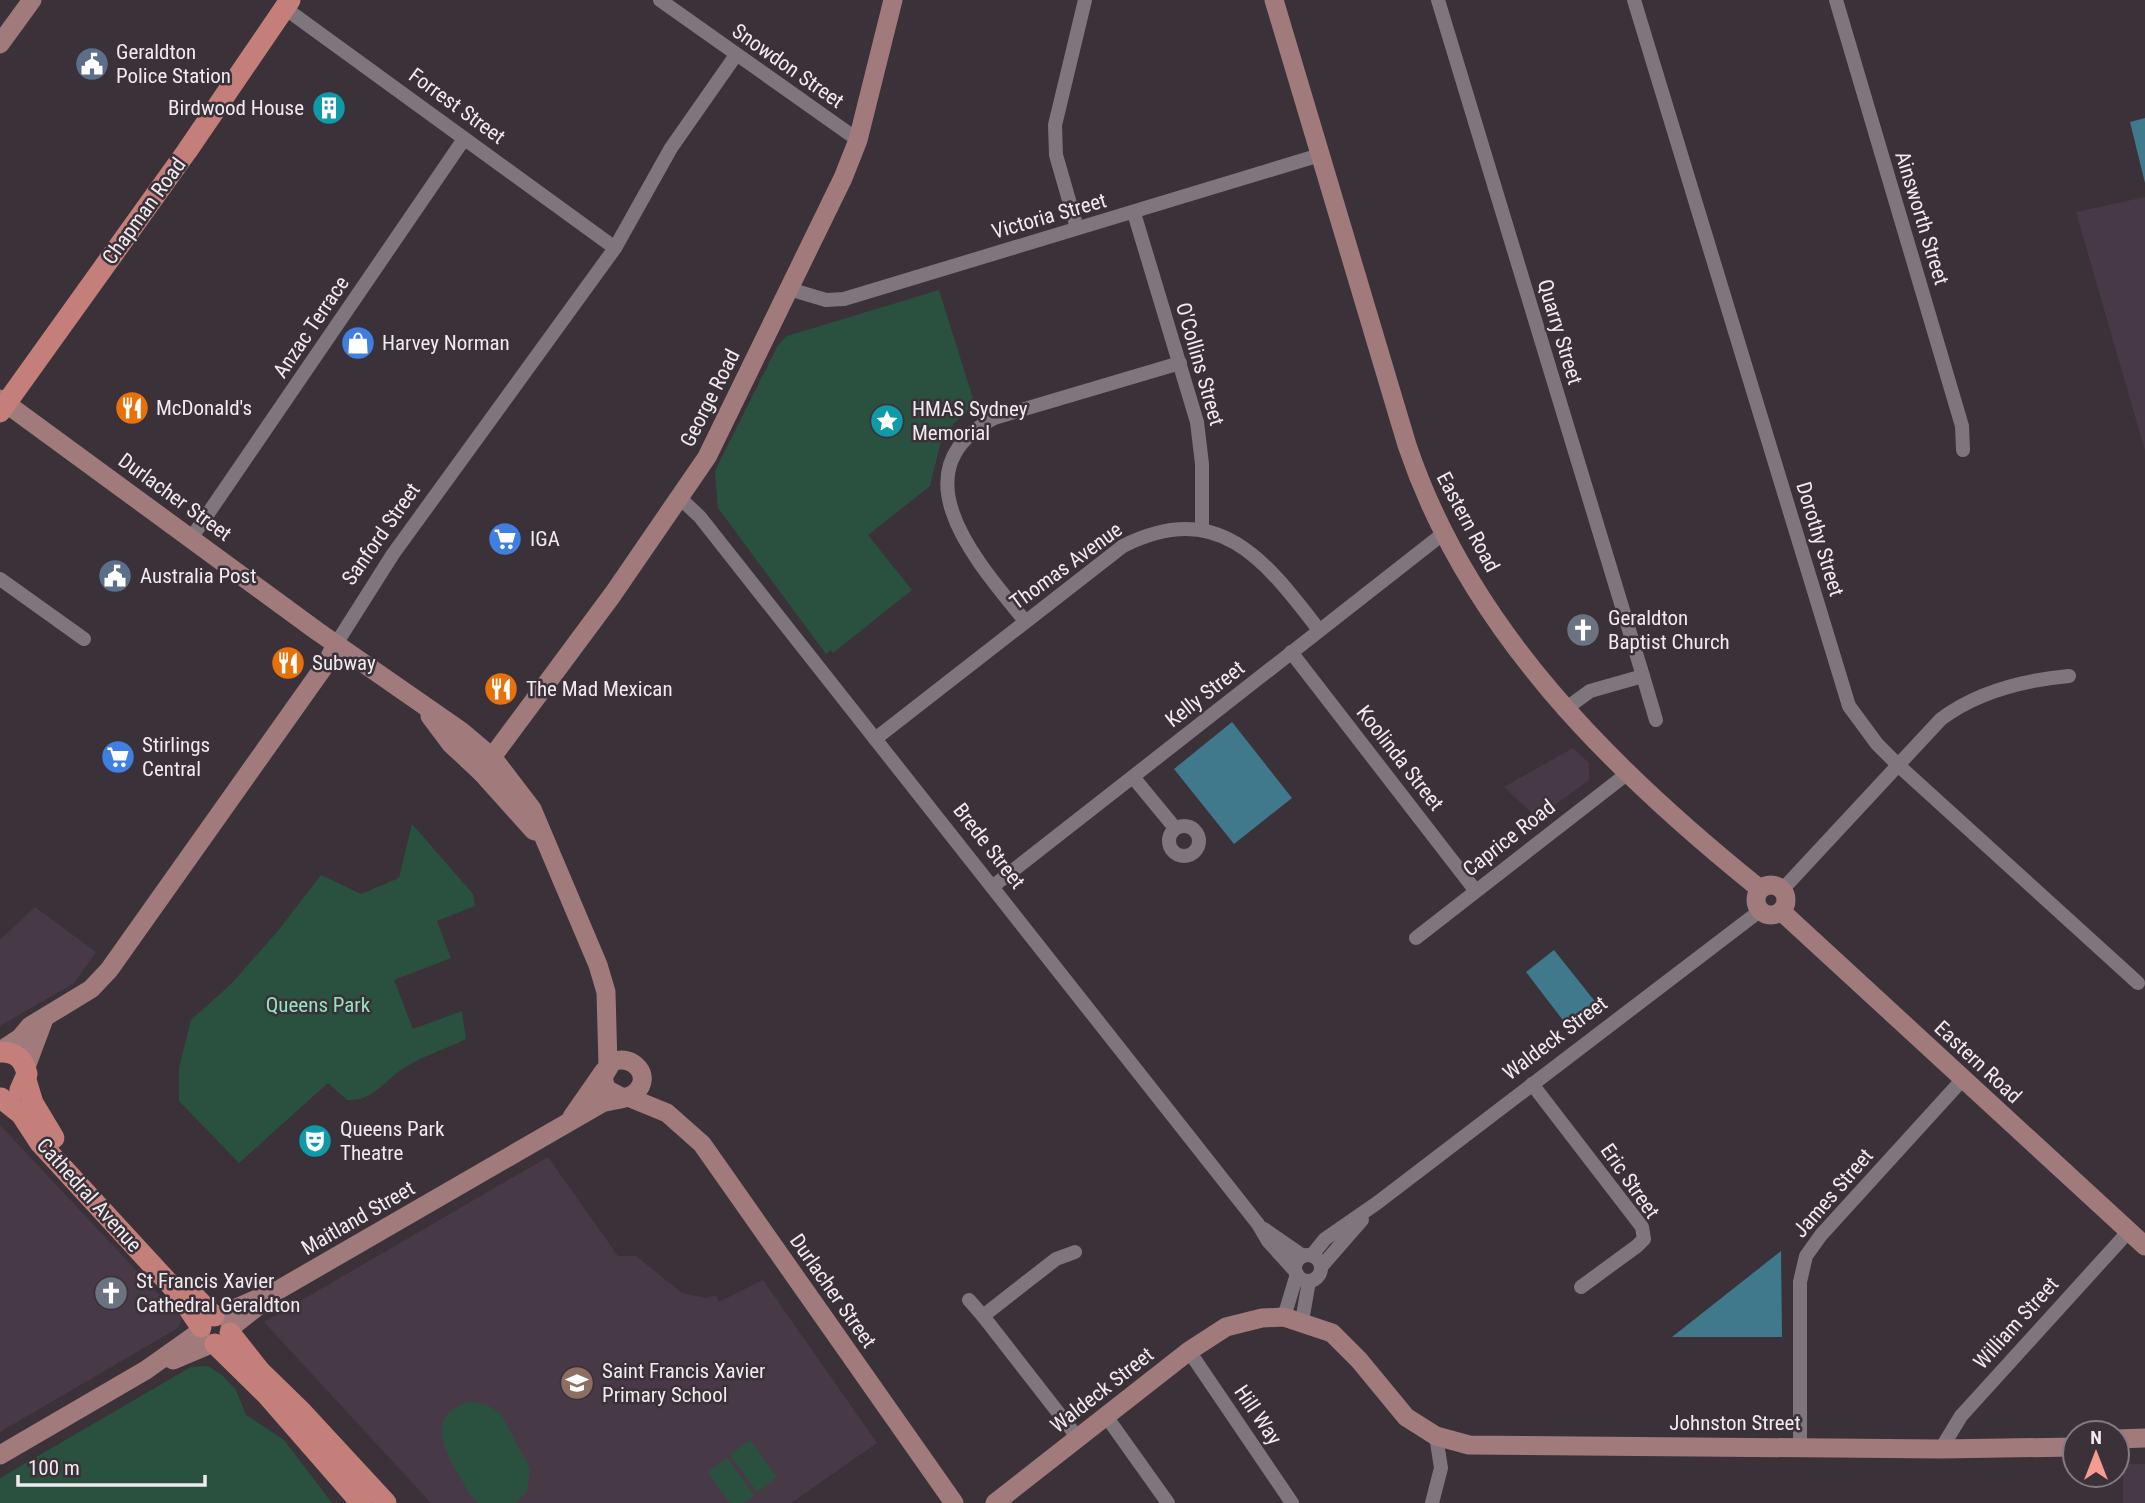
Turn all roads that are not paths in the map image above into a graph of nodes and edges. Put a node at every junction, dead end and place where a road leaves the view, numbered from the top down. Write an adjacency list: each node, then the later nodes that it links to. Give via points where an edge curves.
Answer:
1 (20, 0): 11 (main road)
2 (32, 0): 12 (main road)
3 (660, 0): 13 (street, Snowdon Street)
4 (893, 0): 15 (main road, George Road)
5 (1085, 0): 18 (street, via 1055,125 1056,155)
6 (1274, 0): 16 (main road, Eastern Road)
7 (1438, 0): 34 (street, Quarry Street)
8 (1634, 0): 40 (street, Dorothy Street, via 1849,706)
9 (1836, 0): 23 (street, Ainsworth Street, via 1962,426)
10 (287, 2): 14 (street, Forrest Street); 22 (main road, Chapman Road)
11 (0, 27)
12 (0, 44)
13 (736, 55): 15 (street, Snowdon Street); 19 (street, Sanford Street, via 671,148)
14 (464, 139): 19 (street, Forrest Street); 27 (street, Anzac Terrace)
15 (858, 141): 20 (main road, George Road)
16 (1320, 155): 17 (street, Victoria Street); 26 (main road, Eastern Road, via 1407,445 1430,509)
17 (1134, 213): 18 (street, Victoria Street); 21 (street, O'Collins Street)
18 (1077, 228): 20 (street, Victoria Street, via 844,299 826,300)
19 (615, 248): 32 (street, Sanford Street, via 393,554)
20 (789, 289): 24 (main road, George Road, via 707,457)
21 (1180, 363): 25 (street, O'Collins Street, via 1200,443); 29 (street, via 994,418 960,444 948,492 956,525 965,545)
22 (2, 405): 27 (main road, Durlacher Street)
23 (1963, 450)
24 (681, 499): 38 (street, Brede Street); 39 (main road, George Road)
25 (1202, 530): 29 (street, Thomas Avenue, via 1160,531 1123,546); 30 (street, Thomas Avenue, via 1235,540 1252,552)
26 (1444, 533): 30 (street, Kelly Street); 36 (main road, Eastern Road, via 1528,666)
27 (192, 537): 32 (main road, Durlacher Street)
28 (0, 579): 31 (street)
29 (1025, 621): 38 (street, Thomas Avenue)
30 (1319, 630): 33 (street, Kelly Street)
31 (84, 639)
32 (336, 644): 39 (main road, Durlacher Street, via 424,707 451,744); 52 (main road, Sanford Street, via 109,970 91,989)
33 (1292, 652): 42 (street, Kelly Street); 45 (street, Koolinda Street)
34 (1643, 676): 36 (street, via 1590,691); 37 (street, Quarry Street)
35 (2070, 676): 40 (street, via 2040,679 1964,702 1941,719)
36 (1564, 710): 41 (main road, Eastern Road)
37 (1656, 720)
38 (875, 739): 44 (street, Brede Street)
39 (487, 765): 53 (main road, Durlacher Street, via 546,845 598,965 606,992)
40 (1898, 765): 47 (street); 51 (street, Dorothy Street)
41 (1628, 773): 45 (street, Caprice Road); 46 (main road, Eastern Road)
42 (1133, 777): 43 (street); 44 (street, Kelly Street)
43 (1175, 828)
44 (992, 887): 65 (street, Brede Street)
45 (1475, 890): 50 (street, Caprice Road)
46 (1760, 890): 47 (main road, via 1774,885); 48 (main road, via 1757,902)
47 (1782, 890): 49 (main road, via 1786,903)
48 (1761, 910): 49 (main road, via 1768,914); 59 (street, Waldeck Street)
49 (1781, 911): 58 (main road, Eastern Road)
50 (1416, 938)
51 (2138, 983)
52 (44, 1019): 54 (main road, Sanford Street); 57 (main road)
53 (607, 1020): 55 (main road, Durlacher Street); 56 (main road, Durlacher Street)
54 (0, 1052): 57 (main road, via 18,1056)
55 (606, 1068): 56 (main road, via 624,1059); 60 (main road, via 606,1088); 63 (main road, Maitland Street)
56 (639, 1071): 60 (main road, via 638,1090); 62 (main road, Durlacher Street)
57 (26, 1074): 61 (main road, via 14,1095); 76 (main road, Cathedral Avenue, via 41,1121)
58 (1964, 1079): 66 (main road, Eastern Road); 81 (street, James Street, via 1806,1256 1800,1282)
59 (1532, 1084): 64 (street, Waldeck Street); 72 (street, Eric Street, via 1642,1227 1644,1239 1637,1246)
60 (624, 1097): 62 (main road, Durlacher Street); 63 (main road, Maitland Street, via 602,1103)
61 (1, 1098): 76 (main road, Cathedral Avenue)
62 (667, 1113): 87 (main road, Durlacher Street, via 702,1144)
63 (567, 1124): 76 (main road, Maitland Street)
64 (1377, 1203): 69 (street, Waldeck Street); 70 (street, Waldeck Street)
65 (1258, 1224): 69 (street, Brede Street); 71 (street, Brede Street)
66 (2129, 1231): 67 (main road, Eastern Road); 83 (street, William Street, via 1961,1416)
67 (2145, 1246)
68 (1075, 1252): 74 (street, via 1056,1259)
69 (1307, 1256): 70 (street, via 1319,1260); 71 (street, via 1297,1261)
70 (1321, 1267): 71 (street, via 1319,1275)
71 (1301, 1276): 75 (street)
72 (1581, 1287)
73 (969, 1300): 74 (street)
74 (983, 1316): 80 (street)
75 (1293, 1319): 77 (main road, Waldeck Street, via 1251,1320 1226,1327); 79 (main road, Johnston Street, via 1332,1334 1406,1417)
76 (215, 1330): 84 (main road, Maitland Street); 85 (main road, Cathedral Avenue); 86 (main road, Cathedral Avenue, via 300,1409)
77 (1189, 1350): 78 (main road, Waldeck Street); 90 (street, Hill Way)
78 (1106, 1416): 80 (main road, Waldeck Street); 89 (street)
79 (1436, 1436): 81 (main road, Johnston Street, via 1469,1445); 91 (street, via 1441,1468)
80 (1078, 1438): 88 (main road, Waldeck Street)
81 (1800, 1446): 83 (main road, Johnston Street)
82 (2061, 1446): 83 (main road, Johnston Street)
83 (1941, 1449)
84 (0, 1455)
85 (361, 1503)
86 (386, 1503)
87 (954, 1503)
88 (995, 1503)
89 (1168, 1503)
90 (1292, 1503)
91 (1432, 1503)

